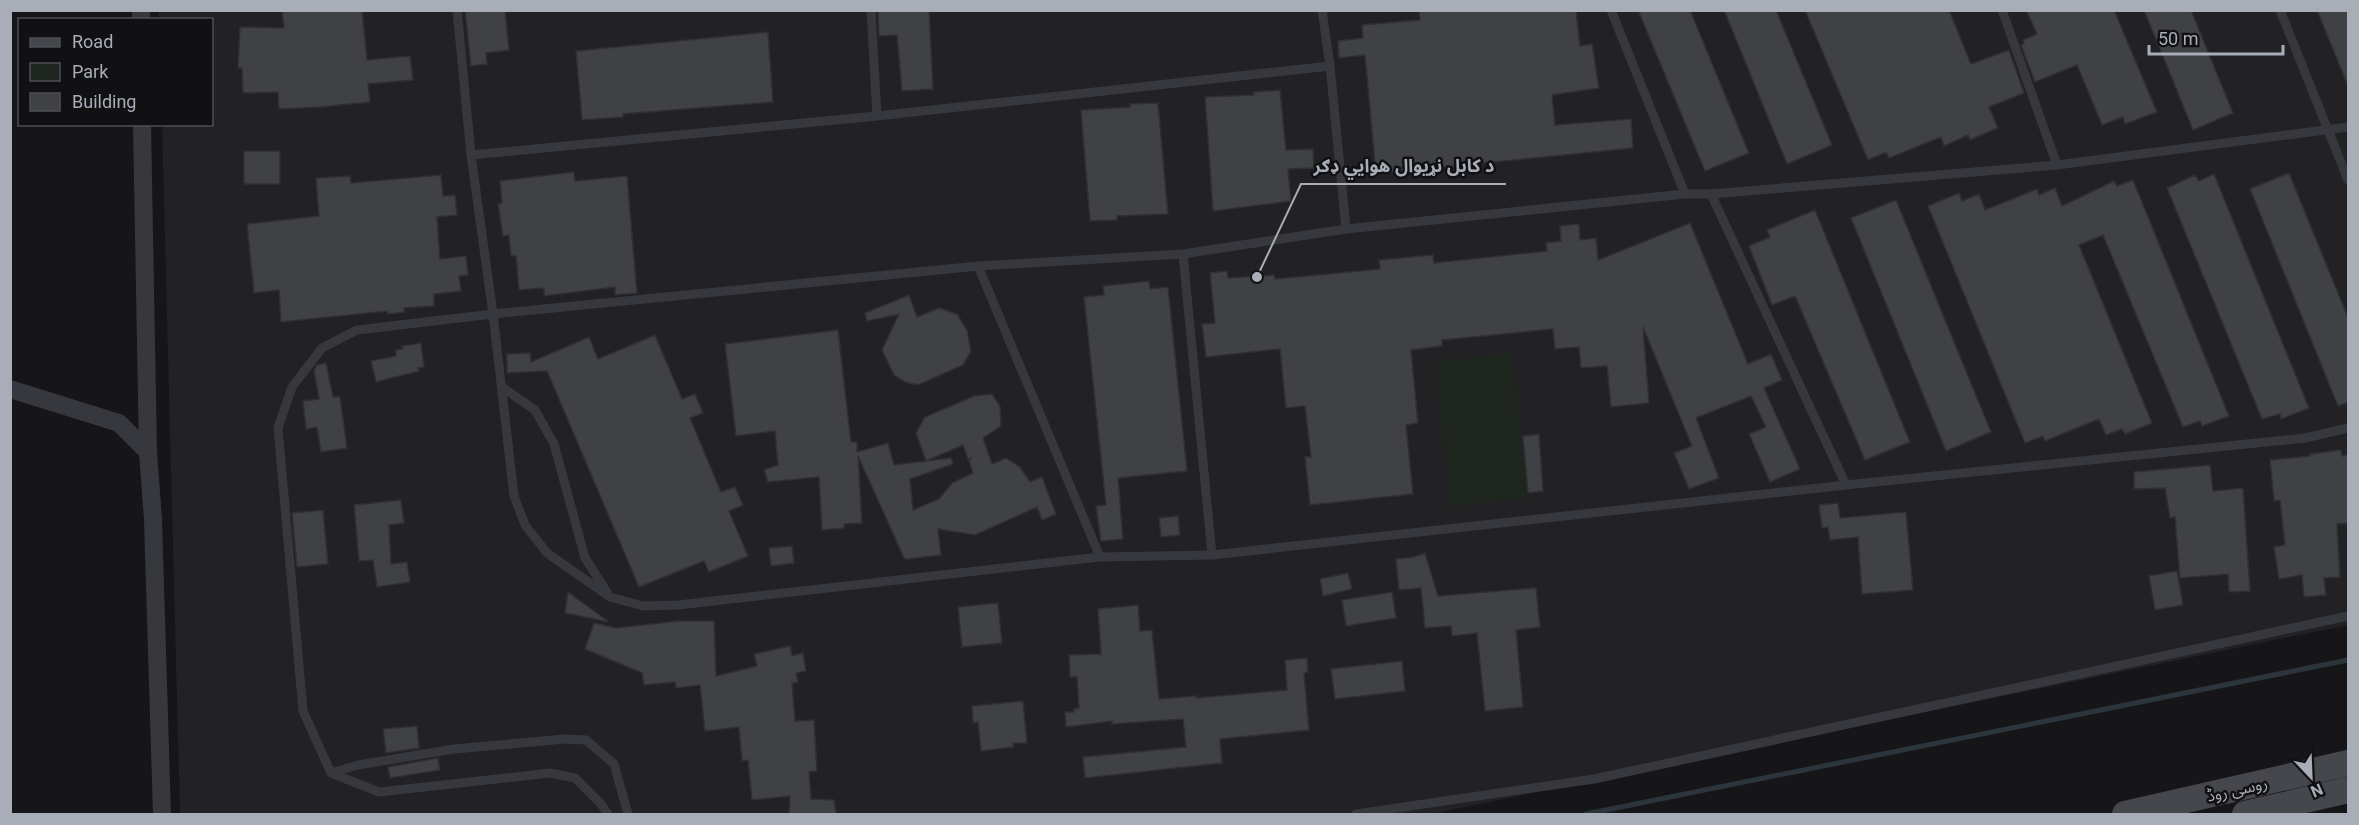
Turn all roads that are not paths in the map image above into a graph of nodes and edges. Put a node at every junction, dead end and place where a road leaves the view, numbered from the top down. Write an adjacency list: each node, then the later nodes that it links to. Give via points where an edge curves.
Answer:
1 (457, 10): 12 (lane)
2 (872, 10): 8 (lane)
3 (1322, 10): 7 (lane)
4 (1611, 10): 15 (lane)
5 (2002, 10): 13 (lane)
6 (2280, 10): 11 (lane)
7 (1330, 66): 8 (lane); 17 (lane)
8 (877, 116): 12 (lane)
9 (142, 126): 24 (street)
10 (2349, 127): 11 (lane)
11 (2328, 129): 13 (lane); 14 (lane)
12 (471, 155): 20 (lane)
13 (2057, 165): 16 (lane)
14 (2349, 180)
15 (1685, 194): 16 (lane); 17 (lane)
16 (1711, 195): 25 (lane)
17 (1346, 229): 18 (lane)
18 (1183, 254): 19 (lane); 26 (lane)
19 (978, 266): 20 (lane); 27 (lane)
20 (493, 314): 21 (lane); 31 (lane, via 357,330 322,348 292,387 278,428 303,711)
21 (502, 387): 28 (lane, via 535,410 554,444 585,558); 28 (lane, via 514,496 525,525 547,553)
22 (10, 389): 24 (street, via 119,423)
23 (2349, 428): 25 (lane, via 2305,438)
24 (148, 452): 33 (street)
25 (1846, 485): 26 (lane)
26 (1212, 555): 27 (lane)
27 (1100, 556): 28 (lane, via 678,605 643,606)
28 (610, 597)
29 (2349, 616): 36 (lane, via 1594,779)
30 (2349, 763): 37 (main road, روسی روڈ)
31 (331, 773): 34 (lane, via 379,792 550,773 575,778); 35 (lane, via 454,749 586,740 614,764)
32 (2349, 790): 38 (main road, روسی روڈ)
33 (162, 814)
34 (608, 814)
35 (628, 814)
36 (1356, 814)
37 (2124, 814)
38 (2245, 814)

